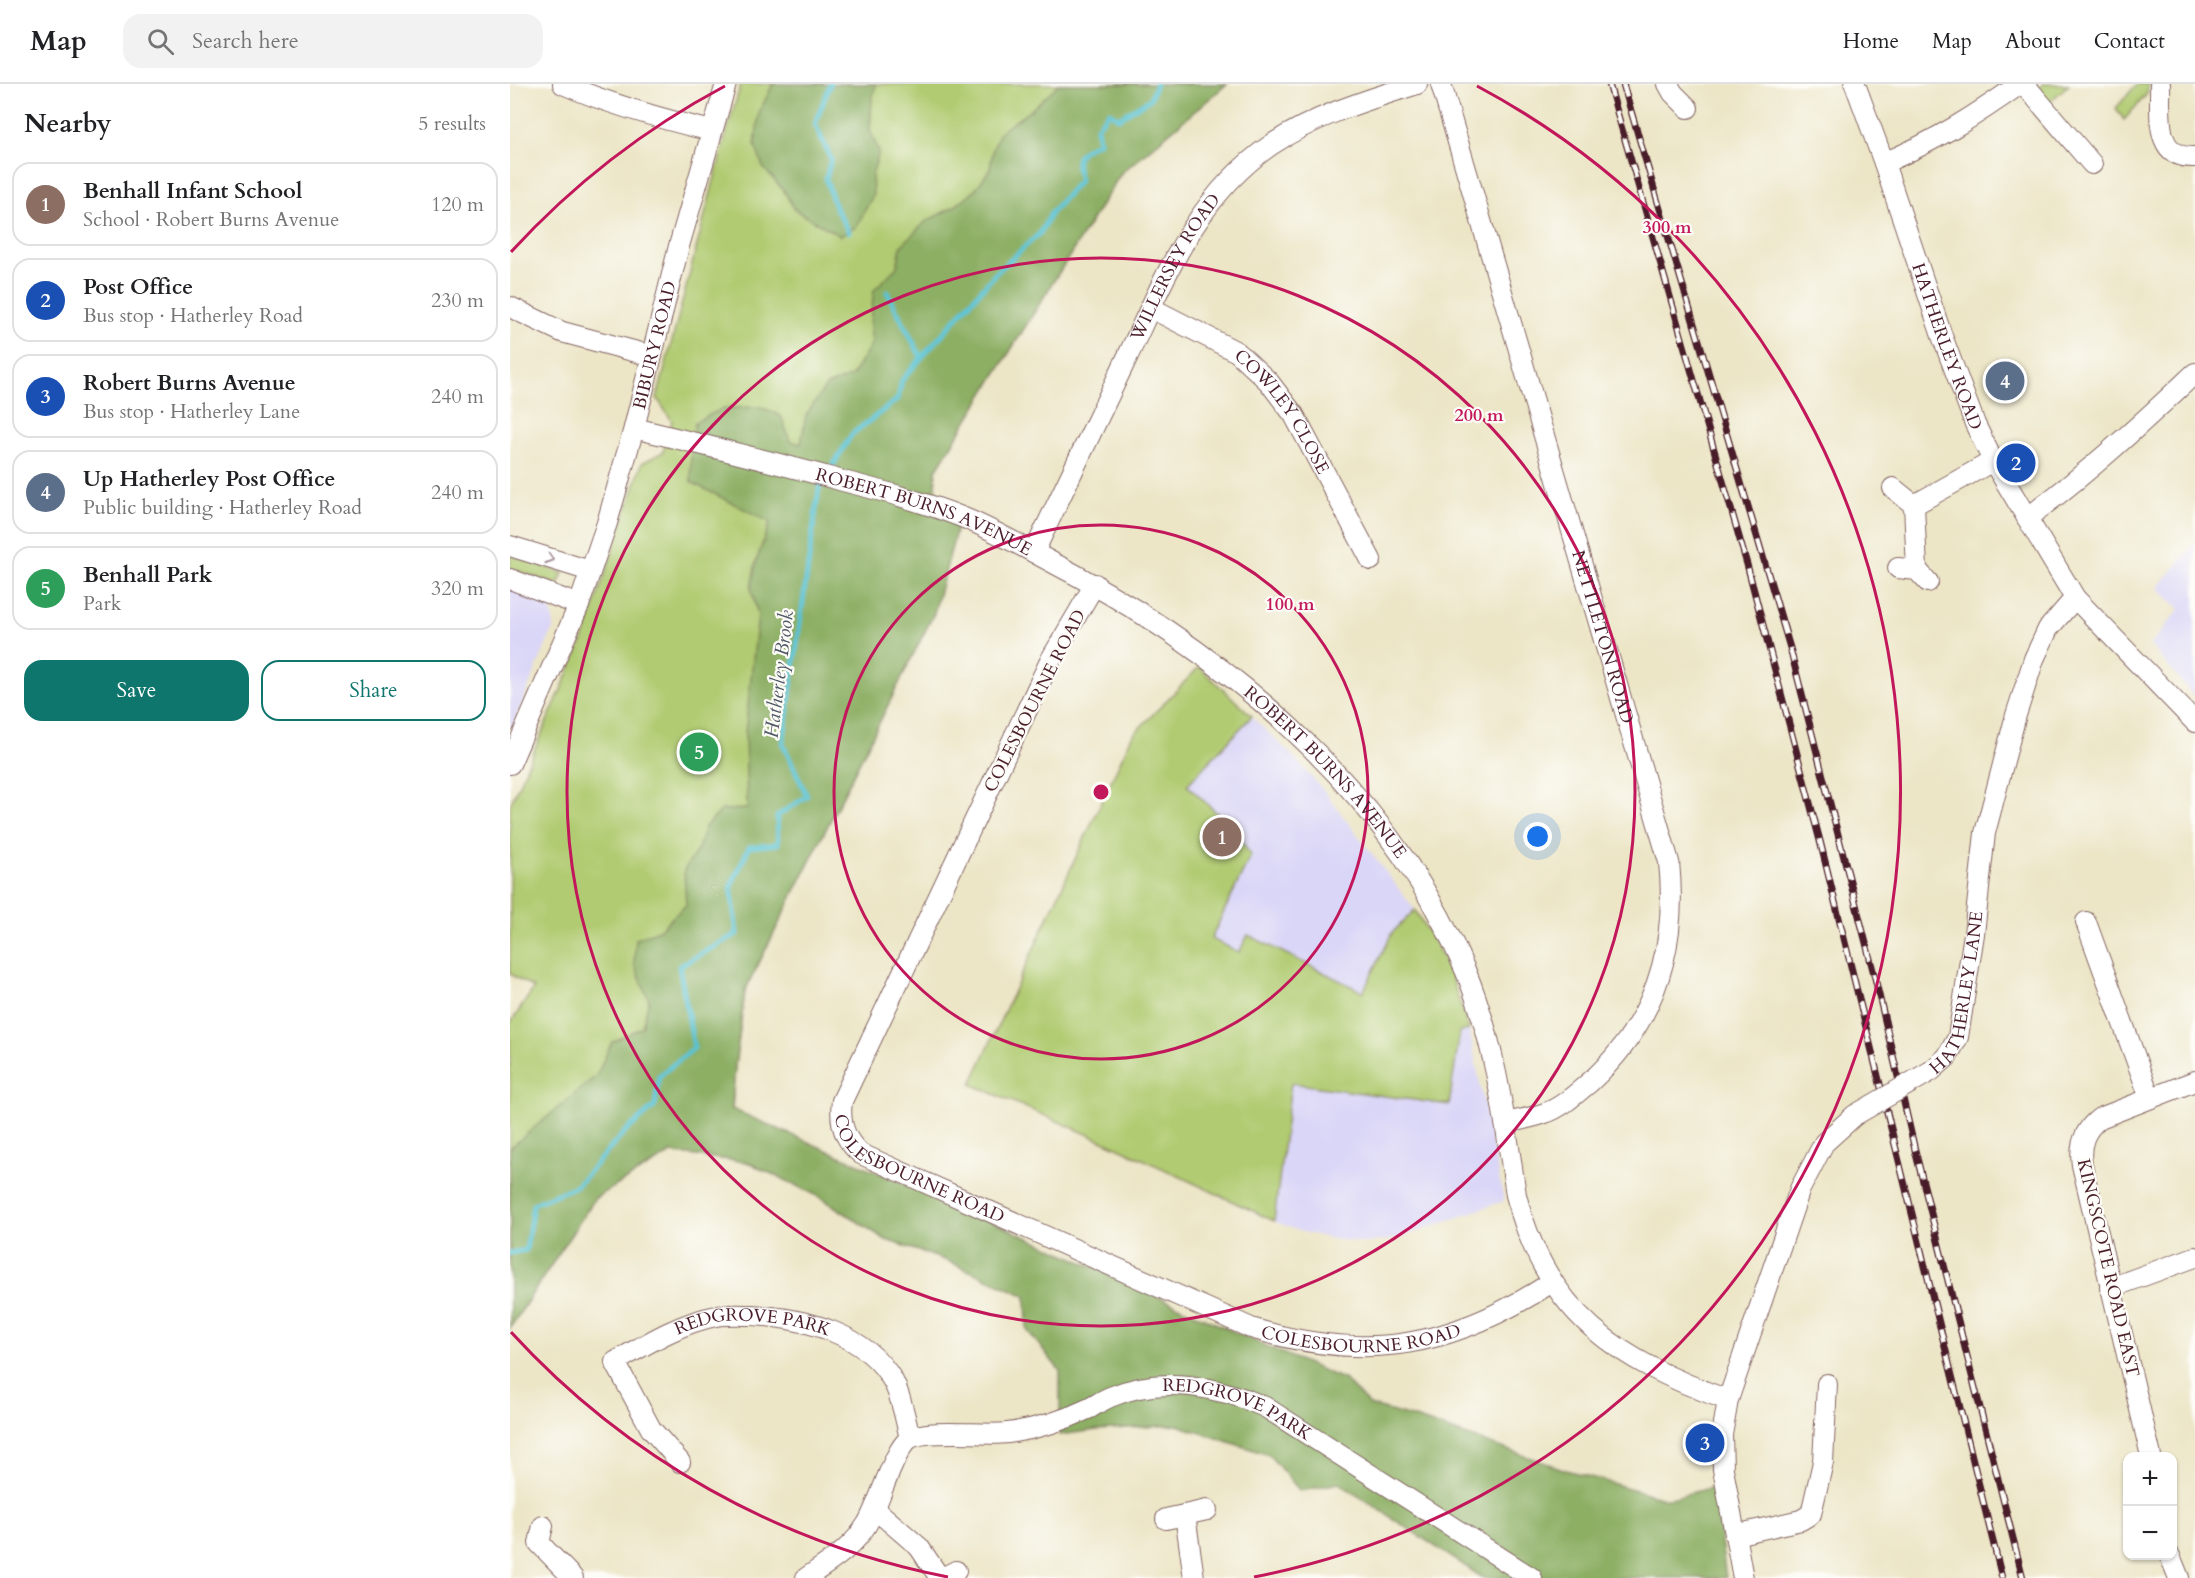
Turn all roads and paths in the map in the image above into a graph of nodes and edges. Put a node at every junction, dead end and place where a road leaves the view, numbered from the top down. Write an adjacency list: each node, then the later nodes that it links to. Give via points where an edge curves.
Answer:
1 (563, 84): 11 (street, via 634,110)
2 (726, 84): 11 (street, BIBURY ROAD)
3 (1417, 84): 16 (street, WILLERSEY ROAD, via 1321,117 1271,145 1238,172 1194,224)
4 (1441, 84): 38 (street, NETTLETON ROAD, via 1669,862 1671,886 1666,956 1650,1001 1628,1040 1599,1074 1565,1101 1546,1113)
5 (1668, 84): 10 (street)
6 (1855, 84): 13 (street, HATHERLEY ROAD)
7 (2020, 84): 13 (street, via 1924,146)
8 (2024, 84): 14 (street)
9 (2160, 84): 12 (street, via 2164,140 2174,152)
10 (1688, 108)
11 (711, 131): 17 (street, BIBURY ROAD)
12 (2195, 157)
13 (1884, 163): 20 (street, HATHERLEY ROAD, via 1942,336 1975,424)
14 (2092, 164)
15 (510, 307): 17 (street, via 562,332)
16 (1151, 308): 25 (street, WILLERSEY ROAD); 26 (street, COWLEY CLOSE, via 1231,348 1269,382 1294,415)
17 (652, 356): 19 (street, BIBURY ROAD)
18 (2195, 373): 23 (street, via 2114,450)
19 (634, 428): 25 (street, ROBERT BURNS AVENUE, via 924,504); 27 (street, BIBURY ROAD)
20 (1994, 460): 22 (street); 23 (street, HATHERLEY ROAD)
21 (1893, 488): 22 (street)
22 (1914, 505): 28 (street)
23 (2027, 518): 31 (street, HATHERLEY ROAD)
24 (510, 546): 27 (street, one-way to 27)
25 (1034, 552): 30 (street, ROBERT BURNS AVENUE)
26 (1371, 560)
27 (590, 571): 32 (street, BIBURY ROAD)
28 (1914, 574)
29 (510, 579): 32 (street)
30 (1095, 584): 38 (street, ROBERT BURNS AVENUE, via 1207,659 1266,707 1306,744 1389,838 1430,899 1466,972 1488,1034); 40 (street, COLESBOURNE ROAD, via 1051,659 843,1101 842,1123 849,1142 861,1154 1251,1328 1310,1343 1370,1347 1430,1339 1500,1314)
31 (2075, 598): 33 (street, HATHERLEY ROAD); 43 (street, HATHERLEY LANE, bridge, via 2048,629 2016,715 1985,833 1958,1037 1947,1057 1931,1071 1855,1115 1824,1143 1800,1189)
32 (579, 605): 34 (street, BIBURY ROAD)
33 (2195, 722)
34 (510, 764)
35 (2086, 922): 37 (street)
36 (2195, 1081): 37 (street, KINGSCOTE ROAD EAST)
37 (2151, 1098): 41 (street, KINGSCOTE ROAD EAST, via 2100,1118 2088,1130 2081,1146)
38 (1505, 1123): 40 (street, ROBERT BURNS AVENUE, via 1522,1218)
39 (2195, 1257): 41 (street)
40 (1552, 1282): 43 (street, ROBERT BURNS AVENUE, via 1581,1319 1618,1349 1670,1377)
41 (2110, 1288): 45 (street, KINGSCOTE ROAD EAST)
42 (1827, 1384): 50 (street, via 1823,1462 1810,1514 1801,1520)
43 (1728, 1400): 50 (street, HATHERLEY LANE, via 1722,1435 1723,1469)
44 (910, 1438): 46 (street, REDGROVE PARK, via 897,1390 885,1370 844,1336 808,1324 760,1316 716,1316 667,1334 608,1366 651,1429); 47 (street, via 899,1450); 56 (street, REDGROVE PARK, via 923,1434 984,1435 1032,1429 1073,1416 1111,1396 1152,1387 1173,1385 1231,1393 1265,1407)
45 (2150, 1452)
46 (680, 1462)
47 (876, 1510): 52 (street); 54 (street, via 842,1554)
48 (1207, 1510): 55 (street, via 1175,1517)
49 (543, 1526): 53 (street, via 539,1543)
50 (1735, 1535): 57 (street, HATHERLEY LANE)
51 (2172, 1560): 58 (street)
52 (946, 1576)
53 (573, 1578)
54 (806, 1578)
55 (1194, 1578)
56 (1532, 1578)
57 (1743, 1578)
58 (2179, 1578)

